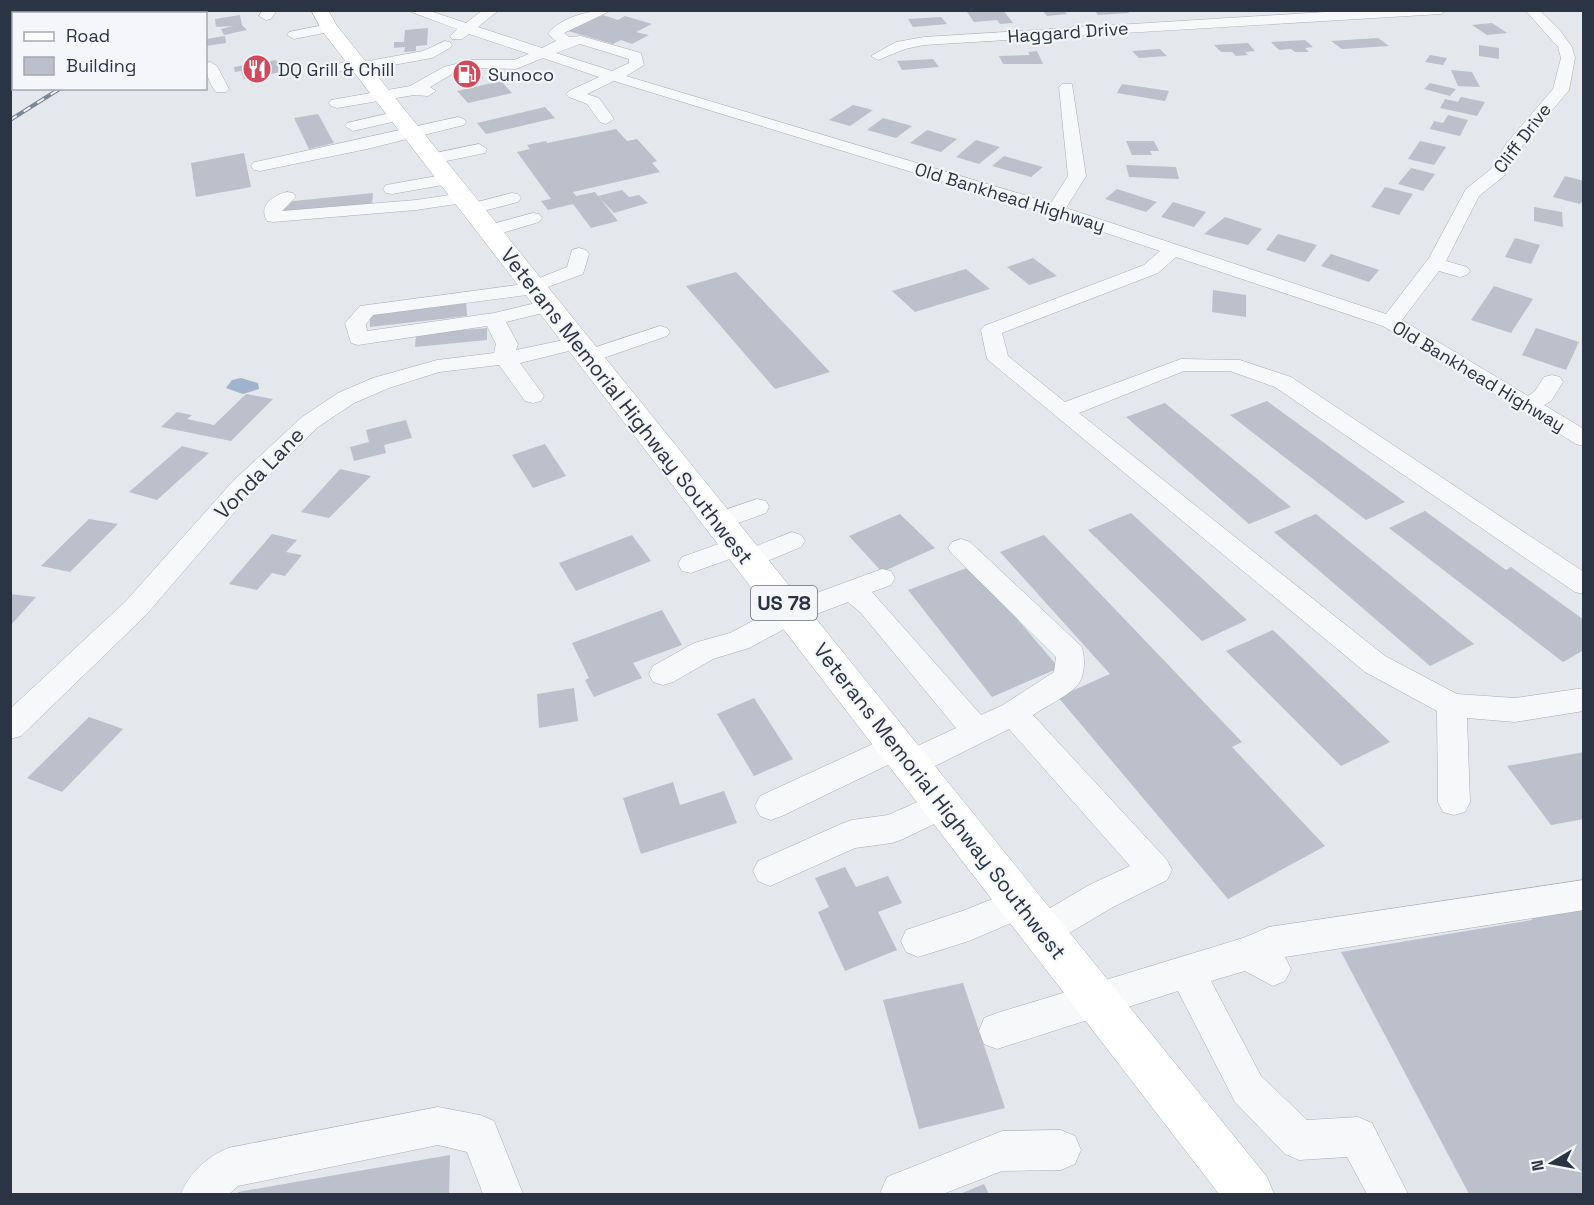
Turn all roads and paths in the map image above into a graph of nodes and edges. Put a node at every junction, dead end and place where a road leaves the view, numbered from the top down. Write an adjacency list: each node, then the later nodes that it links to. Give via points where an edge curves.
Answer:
1 (412, 10): 6 (street, Old Bankhead Highway)
2 (493, 10): 6 (street)
3 (606, 10): 9 (street, via 561,28 555,34)
4 (1441, 10): 11 (street, Haggard Drive, via 924,41 901,45)
5 (1530, 10): 32 (street, Cliff Drive, via 1565,47 1568,58 1561,90 1512,148 1498,172 1472,193)
6 (468, 30): 8 (street, via 427,55); 10 (street, Old Bankhead Highway)
7 (294, 35): 8 (street)
8 (335, 42): 13 (street); 20 (main road, Veterans Memorial Highway Southwest / US 78)
9 (567, 42): 10 (street); 15 (street, via 581,40 636,56 637,64)
10 (544, 54): 15 (street, Old Bankhead Highway); 20 (street, via 516,65 472,64 449,69)
11 (878, 56)
12 (210, 66): 18 (street)
13 (326, 70)
14 (502, 72): 16 (street)
15 (612, 76): 21 (street, via 574,94 593,101); 29 (street, Old Bankhead Highway)
16 (484, 81)
17 (1067, 87): 29 (street, via 1077,176)
18 (222, 89)
19 (337, 103): 20 (street)
20 (407, 105): 22 (street); 23 (street); 25 (street, via 367,144); 27 (main road, Veterans Memorial Highway Southwest / US 78)
21 (606, 119)
22 (458, 122)
23 (353, 126)
24 (479, 148): 27 (street)
25 (260, 166)
26 (392, 189): 27 (street)
27 (461, 195): 27 (street, via 528,211); 28 (street, via 416,206 273,217 273,207); 34 (main road, Veterans Memorial Highway Southwest / US 78)
28 (287, 197)
29 (1055, 210): 30 (street, Old Bankhead Highway)
30 (1174, 249): 36 (street, Old Bankhead Highway); 43 (street, via 1151,269 991,330 998,359)
31 (579, 254): 34 (street, via 576,270)
32 (1434, 264): 33 (street); 36 (street, Cliff Drive)
33 (1460, 272)
34 (539, 294): 35 (street); 35 (street, via 367,310 355,323 358,339); 38 (main road, Veterans Memorial Highway Southwest / US 78)
35 (494, 319): 39 (street, via 507,344)
36 (1390, 322): 42 (street, Old Bankhead Highway)
37 (660, 332): 38 (street, Vonda Lane)
38 (584, 350): 39 (street, Vonda Lane); 47 (main road, Veterans Memorial Highway Southwest / US 78)
39 (504, 358): 41 (street); 58 (street, Vonda Lane, via 374,376 309,422 242,487 136,608)
40 (1552, 382): 42 (street, via 1543,396)
41 (533, 396)
42 (1528, 406): 44 (street, Old Bankhead Highway)
43 (1063, 411): 51 (street, via 1181,365 1232,365 1283,381); 56 (street, via 1375,664)
44 (1584, 439)
45 (757, 507): 47 (street)
46 (792, 541): 47 (street)
47 (735, 542): 49 (street); 53 (main road, Veterans Memorial Highway Southwest / US 78)
48 (961, 548): 57 (street, via 1071,654 1067,678)
49 (691, 564)
50 (882, 578): 52 (street)
51 (1584, 585)
52 (851, 589): 53 (street); 59 (street, via 870,606)
53 (791, 613): 54 (street, via 739,640 704,651); 60 (main road, Veterans Memorial Highway Southwest / US 78)
54 (663, 674)
55 (1584, 699): 56 (street, via 1515,710)
56 (1452, 705): 61 (street)
57 (1013, 713): 59 (street); 67 (street, via 1155,870)
58 (10, 727)
59 (976, 731): 60 (street)
60 (904, 755): 62 (main road, Veterans Memorial Highway Southwest / US 78); 63 (street)
61 (1454, 802)
62 (942, 805): 64 (street, via 892,829 852,834); 66 (main road, Veterans Memorial Highway Southwest / US 78)
63 (771, 806)
64 (770, 871)
65 (1584, 895): 69 (street, via 1269,943 1261,962)
66 (1020, 903): 67 (main road, Veterans Memorial Highway Southwest / US 78); 68 (street)
67 (1042, 931): 70 (main road, Veterans Memorial Highway Southwest / US 78)
68 (918, 941)
69 (1187, 972): 70 (street); 77 (street, via 1248,1089 1299,1140 1358,1137)
70 (1096, 999): 71 (street); 74 (main road, Veterans Memorial Highway Southwest / US 78)
71 (998, 1031)
72 (1061, 1150): 73 (street, via 1002,1150)
73 (901, 1191)
74 (1242, 1192)
75 (201, 1194): 76 (street, via 228,1168 438,1126 480,1136)
76 (503, 1194)
77 (1388, 1194)

